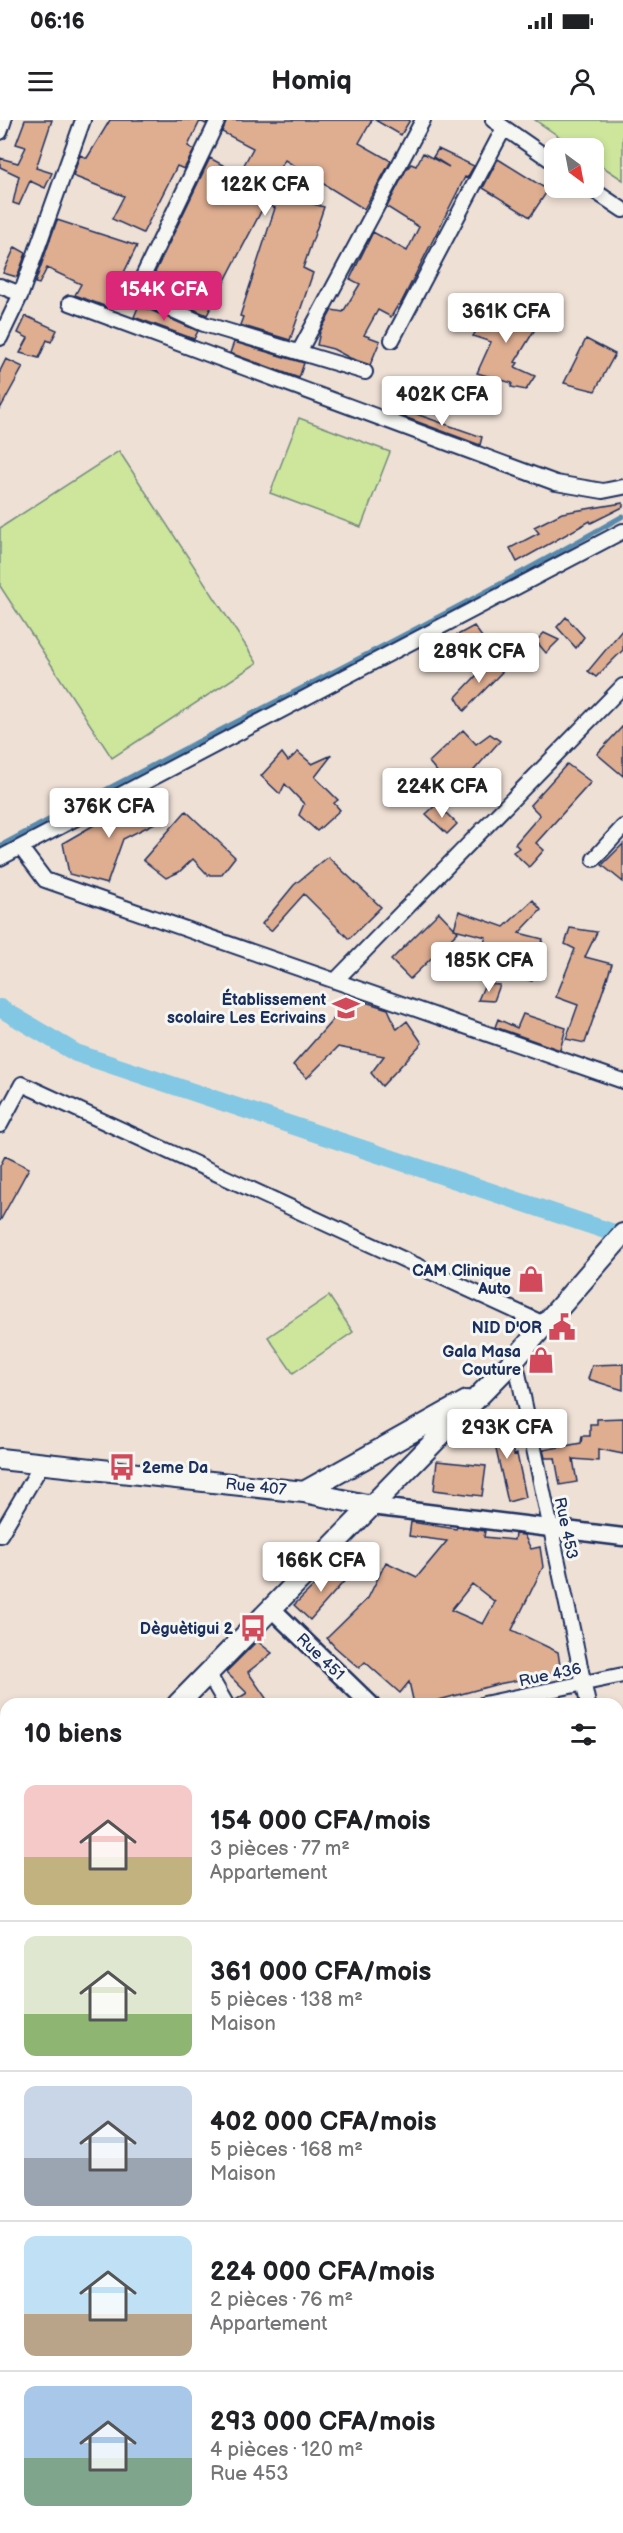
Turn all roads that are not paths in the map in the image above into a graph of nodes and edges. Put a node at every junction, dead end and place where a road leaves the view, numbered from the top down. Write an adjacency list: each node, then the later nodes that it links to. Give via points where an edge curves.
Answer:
1 (4, 120): 6 (street)
2 (83, 120): 11 (street)
3 (218, 120): 15 (street, via 135,293 204,324)
4 (423, 120): 15 (street)
5 (498, 124): 7 (street); 14 (street)
6 (0, 132)
7 (544, 155)
8 (604, 197): 9 (street)
9 (623, 210)
10 (0, 286): 11 (street)
11 (21, 294): 13 (street)
12 (70, 303): 17 (street, via 556,483 603,491)
13 (0, 338)
14 (392, 340)
15 (299, 352): 16 (street)
16 (365, 372)
17 (623, 487)
18 (623, 531): 21 (street)
19 (623, 686): 24 (street)
20 (623, 826): 23 (street)
21 (21, 848): 22 (street); 24 (street, via 45,880)
22 (0, 858)
23 (594, 859)
24 (335, 981): 25 (street)
25 (623, 1081)
26 (2, 1116): 28 (street, via 21,1084)
27 (623, 1234): 28 (main road)
28 (544, 1324): 29 (main road)
29 (515, 1359): 30 (main road); 35 (street, Rue 453)
30 (486, 1390): 33 (main road, Rue 407); 34 (main road)
31 (0, 1459): 32 (main road, Rue 407)
32 (42, 1464): 33 (main road, Rue 407); 36 (street)
33 (304, 1491): 34 (main road)
34 (371, 1506): 35 (street); 38 (main road)
35 (551, 1529): 37 (street); 41 (street, Rue 453)
36 (0, 1535)
37 (623, 1537)
38 (271, 1608): 39 (main road); 44 (street, Rue 451)
39 (207, 1673): 42 (main road); 43 (street)
40 (623, 1675): 41 (street, Rue 436)
41 (584, 1684): 45 (street, Rue 436); 46 (street, Rue 453)
42 (184, 1698)
43 (222, 1698)
44 (364, 1698)
45 (514, 1698)
46 (587, 1698)

